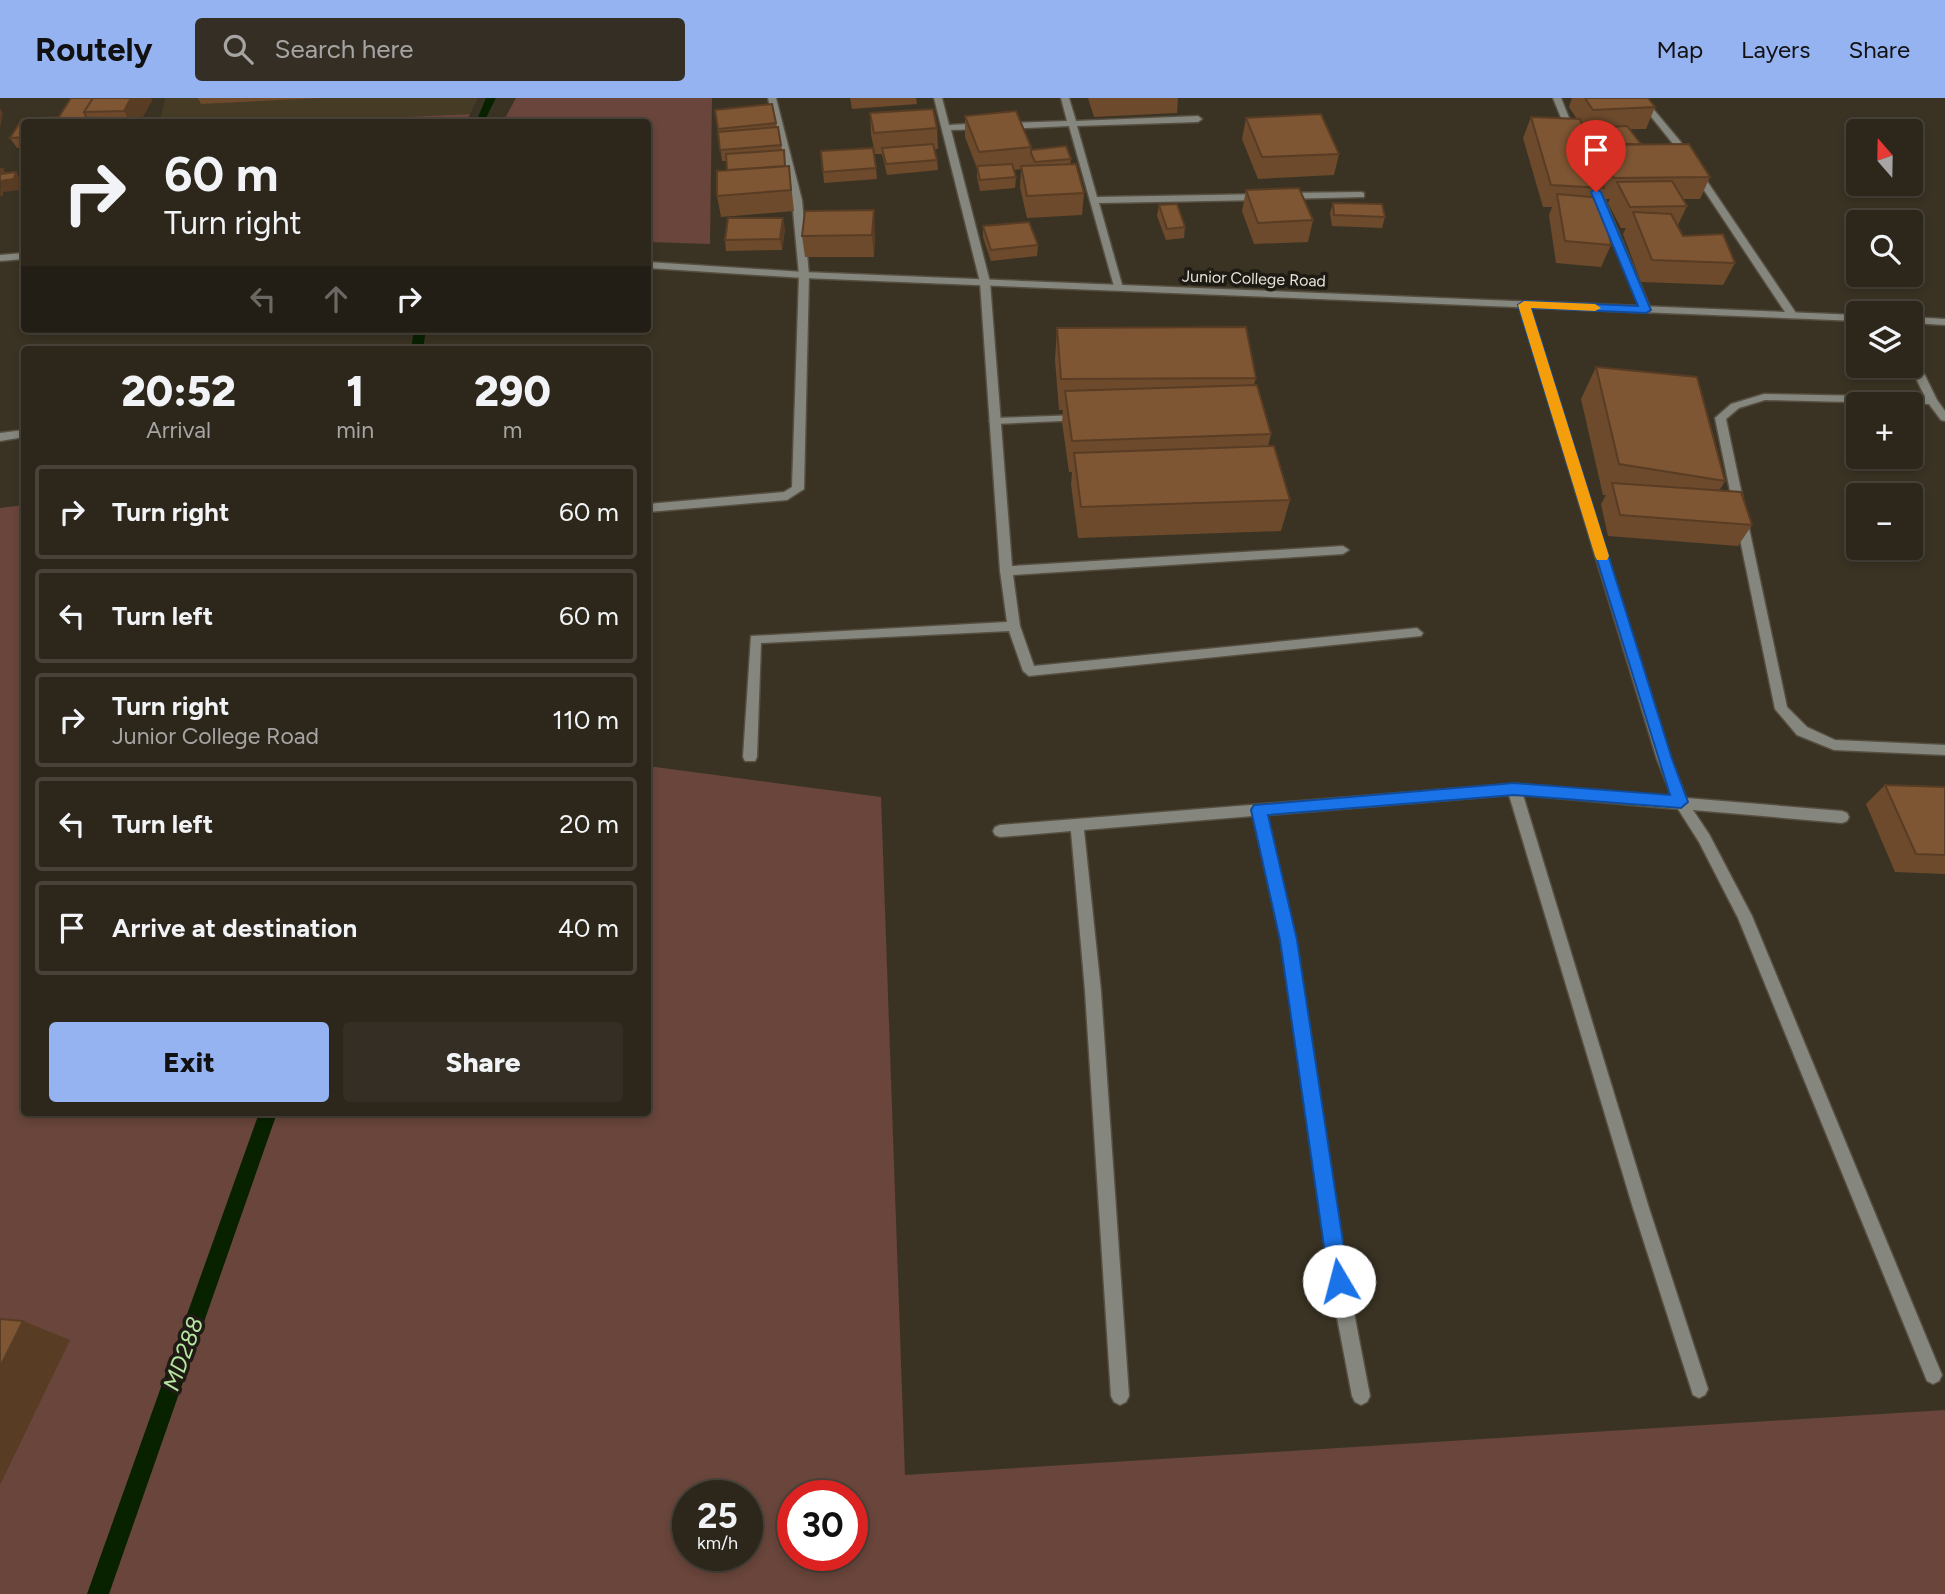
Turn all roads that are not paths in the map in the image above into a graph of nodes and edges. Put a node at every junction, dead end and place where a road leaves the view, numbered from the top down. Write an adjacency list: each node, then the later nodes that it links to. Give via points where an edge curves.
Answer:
1 (772, 98): 16 (street, via 797,200)
2 (938, 98): 8 (street)
3 (1065, 98): 7 (street)
4 (1557, 98): 9 (street)
5 (1640, 98): 21 (street, via 1677,143)
6 (1198, 119): 7 (street)
7 (1072, 122): 8 (street); 12 (street)
8 (947, 128): 17 (street)
9 (1578, 148)
10 (1593, 185): 20 (street)
11 (1362, 195): 12 (street)
12 (1094, 200): 18 (street)
13 (21, 256): 14 (street)
14 (0, 258)
15 (651, 265): 16 (street, Junior College Road)
16 (804, 275): 17 (street, Junior College Road); 32 (street, via 798,489 787,496)
17 (985, 282): 18 (street, Junior College Road); 29 (street)
18 (1118, 288): 19 (street, Junior College Road)
19 (1524, 305): 20 (street, Junior College Road); 40 (street)
20 (1646, 310): 21 (street, Junior College Road)
21 (1793, 316): 22 (street, Junior College Road)
22 (1846, 318)
23 (1923, 321): 24 (street)
24 (1945, 322)
25 (1921, 378): 26 (street)
26 (1932, 401): 28 (street); 37 (street, via 1764,397 1735,405 1720,418 1781,709 1802,731 1834,745)
27 (1095, 417): 29 (street)
28 (1945, 418)
29 (994, 421): 34 (street)
30 (21, 434): 31 (street)
31 (0, 438)
32 (651, 508)
33 (1343, 550): 34 (street)
34 (1006, 572): 35 (street)
35 (1014, 626): 36 (street, via 1029,671); 38 (street, via 755,639)
36 (1417, 633)
37 (1945, 750)
38 (750, 757)
39 (1514, 789): 40 (street); 41 (street); 46 (street)
40 (1681, 802): 42 (street); 45 (street, via 1745,916)
41 (1259, 810): 43 (street); 48 (street, via 1288,940 1339,1281)
42 (1842, 817)
43 (1077, 824): 44 (street); 47 (street)
44 (1000, 831)
45 (1933, 1375)
46 (1699, 1389)
47 (1120, 1396)
48 (1362, 1396)

